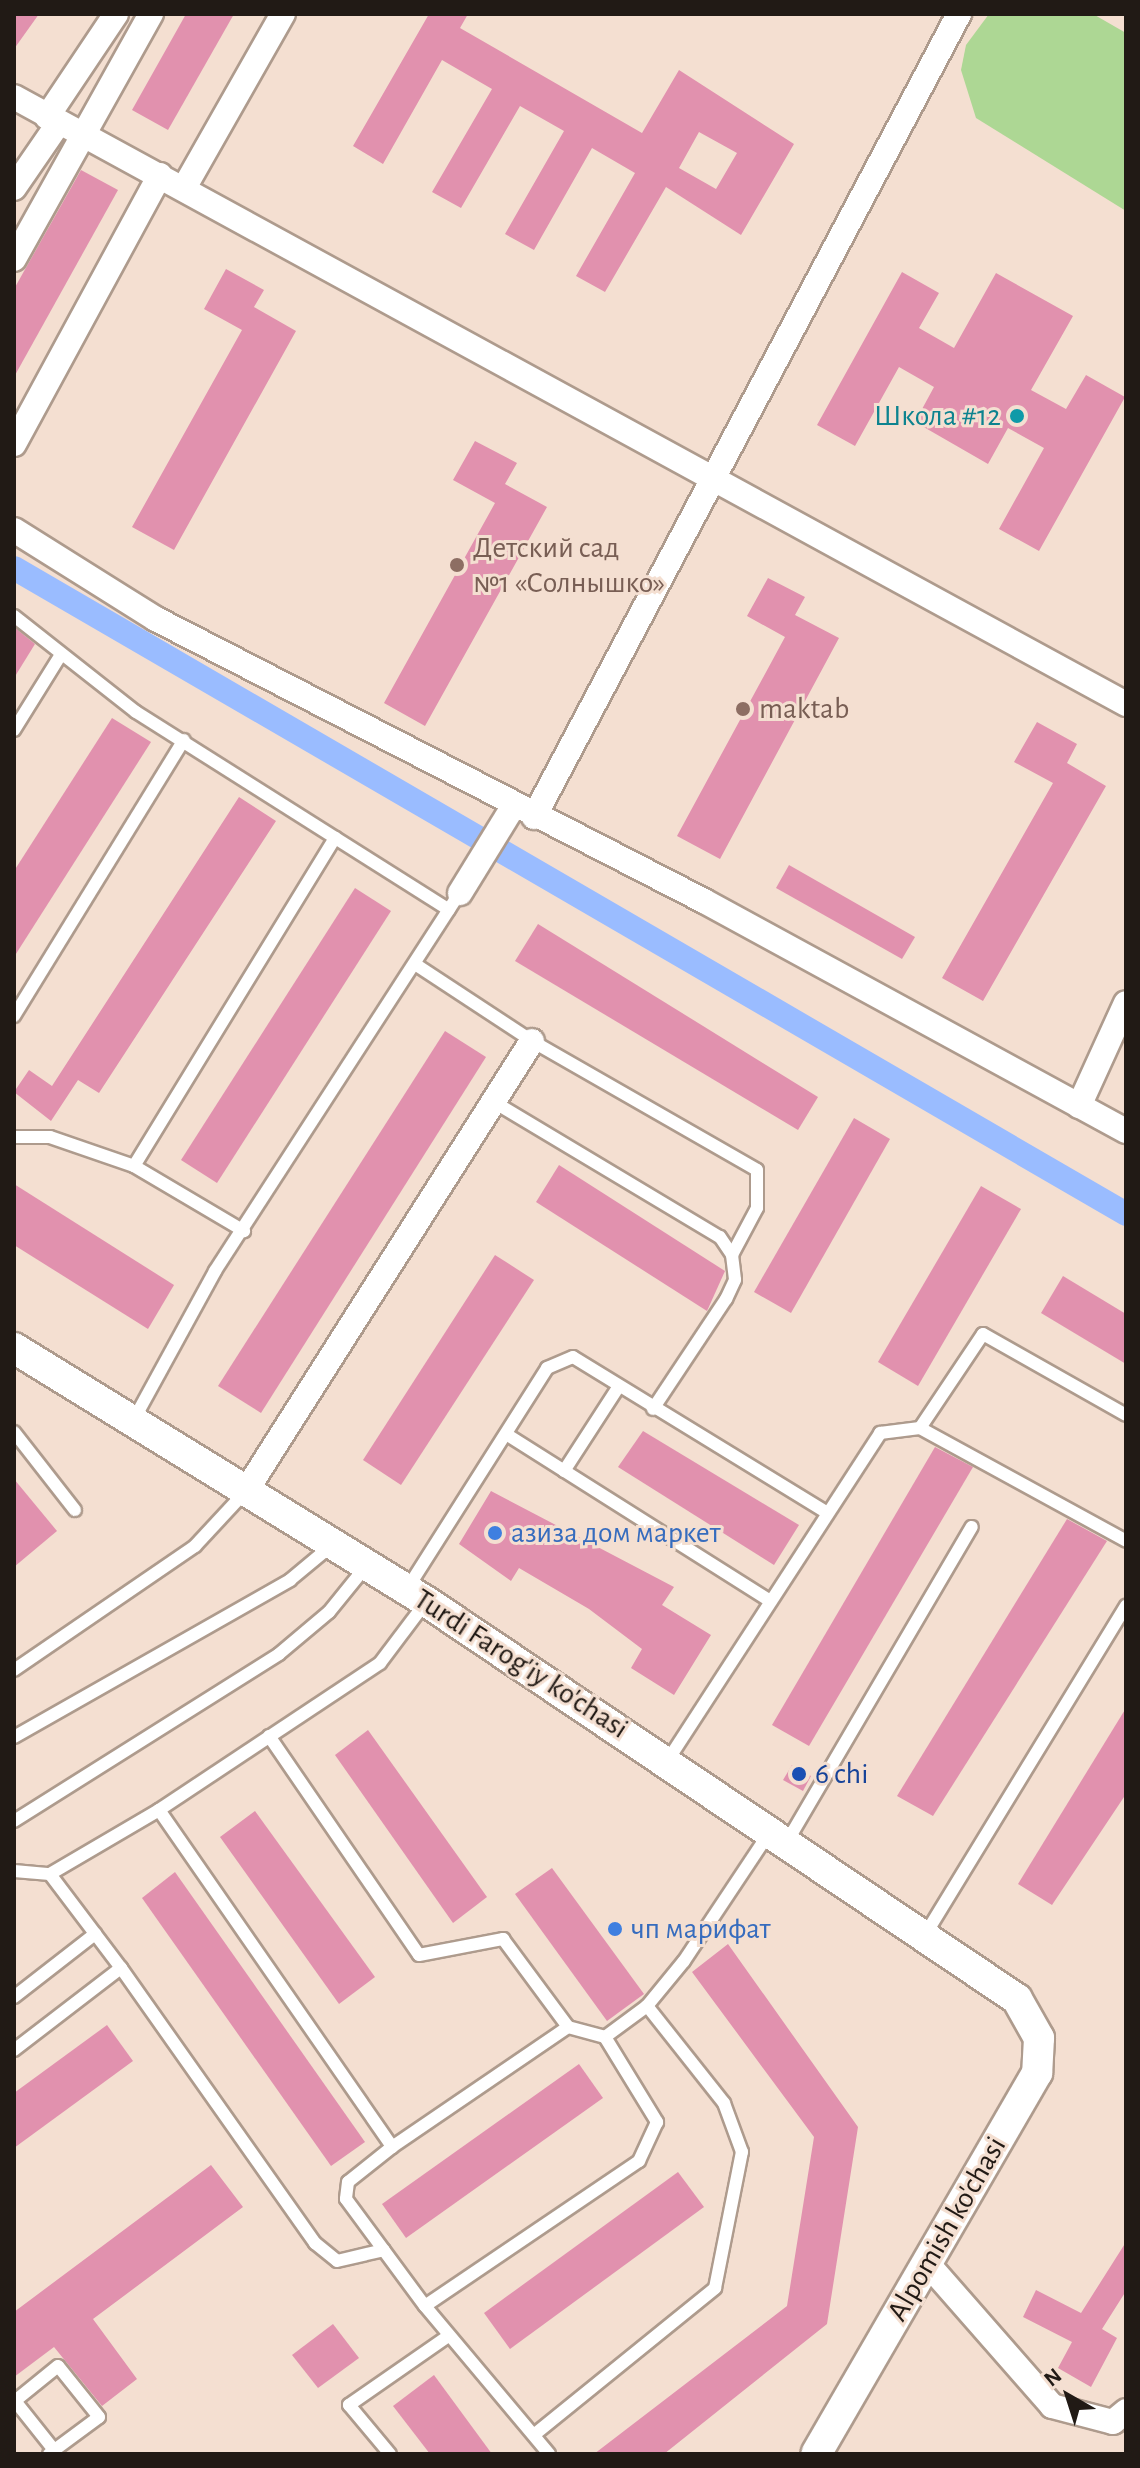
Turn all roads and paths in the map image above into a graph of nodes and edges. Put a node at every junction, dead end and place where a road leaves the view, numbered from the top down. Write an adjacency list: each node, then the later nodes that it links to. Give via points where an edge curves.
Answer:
1 (116, 14): 6 (street)
2 (151, 14): 7 (street)
3 (283, 14): 10 (street)
4 (959, 14): 13 (street)
5 (14, 97): 6 (street)
6 (52, 120): 7 (street); 9 (street)
7 (84, 133): 8 (street); 11 (street)
8 (160, 175): 10 (street); 12 (street)
9 (14, 188)
10 (184, 188): 13 (street)
11 (14, 259)
12 (14, 444)
13 (714, 476): 17 (street); 20 (street)
14 (14, 530): 20 (street, via 156,619)
15 (14, 616): 16 (lane)
16 (60, 656): 18 (lane); 19 (lane)
17 (1126, 704)
18 (14, 730)
19 (184, 740): 21 (lane); 25 (lane)
20 (524, 812): 22 (street); 28 (street)
21 (335, 838): 22 (lane); 31 (lane)
22 (457, 898): 23 (lane)
23 (415, 964): 26 (lane); 32 (lane)
24 (1126, 1003): 28 (street)
25 (14, 1016)
26 (532, 1041): 27 (street); 33 (lane, via 757,1170 757,1208)
27 (494, 1102): 33 (lane, via 720,1237); 43 (street)
28 (1079, 1106): 29 (street)
29 (1126, 1131)
30 (14, 1137): 31 (lane, via 50,1137)
31 (134, 1166): 32 (lane)
32 (244, 1231): 38 (lane)
33 (732, 1255): 36 (lane, via 735,1280 726,1299)
34 (14, 1348): 38 (street, Turdi Farog'iy ko'chasi)
35 (619, 1386): 36 (lane); 41 (lane, via 573,1357 561,1359 547,1368); 42 (lane)
36 (653, 1409): 45 (lane)
37 (1126, 1415): 39 (lane, via 983,1334)
38 (133, 1421): 43 (street, Turdi Farog'iy ko'chasi)
39 (920, 1428): 45 (lane, via 880,1433); 47 (lane)
40 (14, 1432): 44 (lane)
41 (506, 1434): 42 (lane); 50 (lane)
42 (564, 1471): 51 (lane)
43 (246, 1491): 48 (street, Turdi Farog'iy ko'chasi); 53 (lane, via 195,1546)
44 (75, 1510)
45 (824, 1511): 51 (lane)
46 (972, 1527): 59 (lane)
47 (1126, 1541)
48 (333, 1544): 49 (street, Turdi Farog'iy ko'chasi); 55 (lane, via 290,1580)
49 (367, 1565): 50 (street, Turdi Farog'iy ko'chasi); 58 (lane, via 329,1612 279,1654)
50 (417, 1596): 54 (lane, via 380,1663); 56 (street, Turdi Farog'iy ko'chasi)
51 (769, 1600): 56 (lane)
52 (1126, 1606): 63 (lane)
53 (14, 1670)
54 (269, 1736): 57 (lane); 68 (lane, via 419,1955 503,1939)
55 (14, 1737)
56 (668, 1760): 59 (street, Turdi Farog'iy ko'chasi)
57 (159, 1810): 61 (lane); 71 (lane)
58 (14, 1821)
59 (780, 1834): 63 (street, Turdi Farog'iy ko'chasi); 67 (lane)
60 (14, 1871): 61 (lane)
61 (50, 1874): 62 (lane)
62 (95, 1934): 64 (lane); 65 (lane)
63 (925, 1935): 66 (street, Turdi Farog'iy ko'chasi)
64 (121, 1968): 70 (lane); 72 (lane, via 315,2243 337,2261)
65 (14, 1997)
66 (1017, 1999): 73 (street, Alpomish ko'chasi, via 1039,2038 1037,2073)
67 (647, 2006): 69 (lane); 77 (lane, via 724,2103 742,2152 715,2288)
68 (568, 2027): 69 (lane); 71 (lane)
69 (605, 2037): 74 (lane, via 657,2122 639,2161)
70 (14, 2050)
71 (392, 2147): 72 (lane, via 348,2182 346,2199)
72 (384, 2250): 74 (lane)
73 (927, 2263): 76 (street, via 1052,2406 1113,2422); 81 (street, Alpomish ko'chasi)
74 (425, 2306): 75 (lane)
75 (447, 2337): 77 (lane); 79 (lane, via 349,2405)
76 (1126, 2411)
77 (535, 2434): 80 (lane)
78 (52, 2452): 78 (lane, via 15,2401 58,2366 99,2417)
79 (390, 2454)
80 (549, 2454)
81 (816, 2454)

